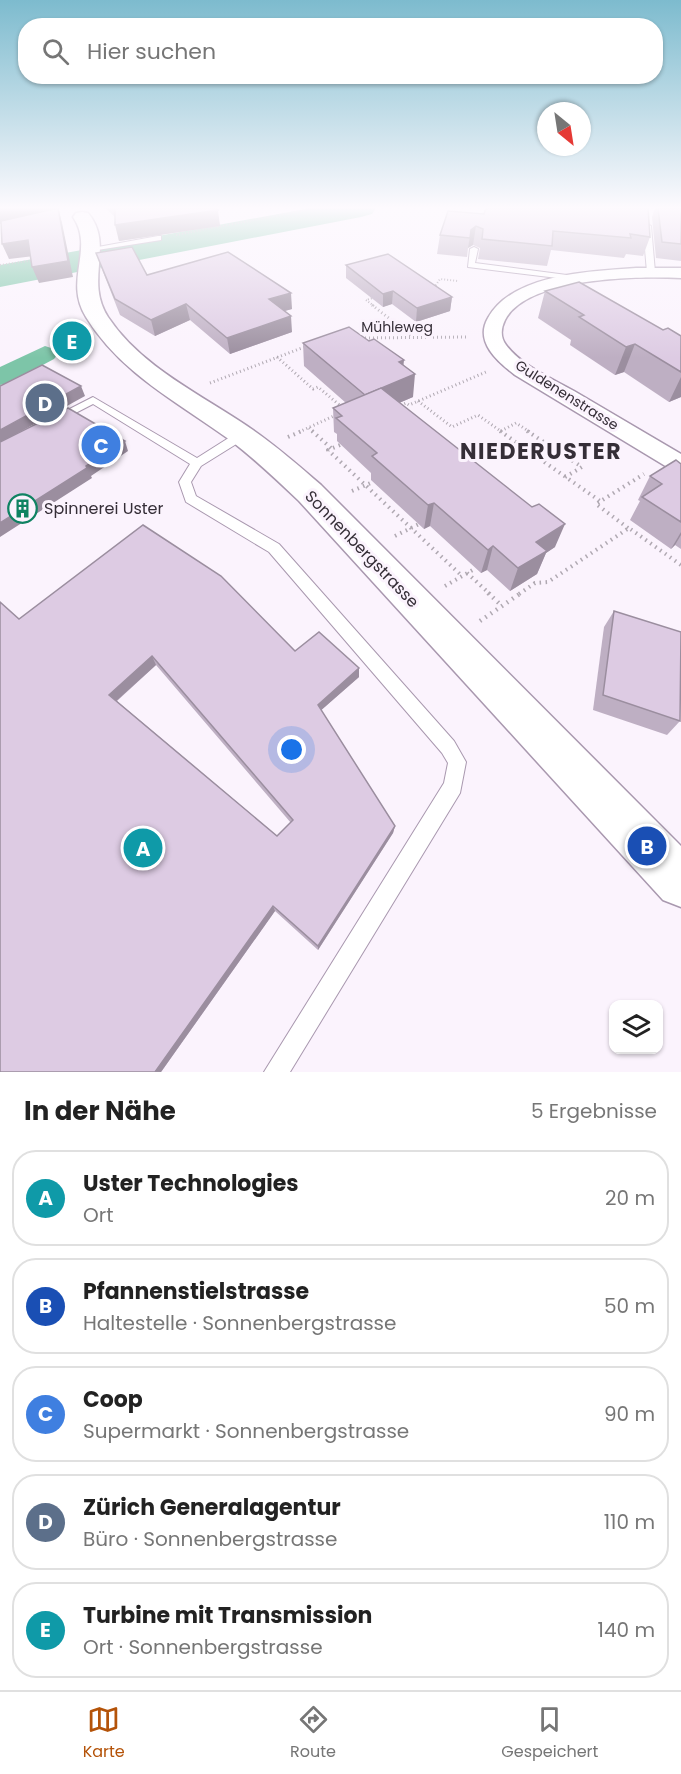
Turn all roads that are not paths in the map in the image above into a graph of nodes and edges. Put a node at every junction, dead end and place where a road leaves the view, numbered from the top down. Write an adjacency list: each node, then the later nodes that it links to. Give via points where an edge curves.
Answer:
1 (89, 258): 8 (street, Sonnenbergstrasse, via 87,293 96,316 112,338 142,366)
2 (472, 258): 6 (lane, via 471,265)
3 (649, 258): 4 (lane)
4 (651, 272): 5 (street, Guldenenstrasse); 6 (street, Guldenenstrasse)
5 (681, 273)
6 (582, 279): 9 (street, Guldenenstrasse, via 510,300 495,316 492,336 499,350)
7 (46, 424): 10 (lane, via 93,400)
8 (251, 442): 10 (lane); 11 (street, Sonnenbergstrasse, via 310,493)
9 (676, 461)
10 (197, 464): 12 (lane, via 185,482 191,499 274,548 457,762 453,786)
11 (681, 882)
12 (276, 1072)

